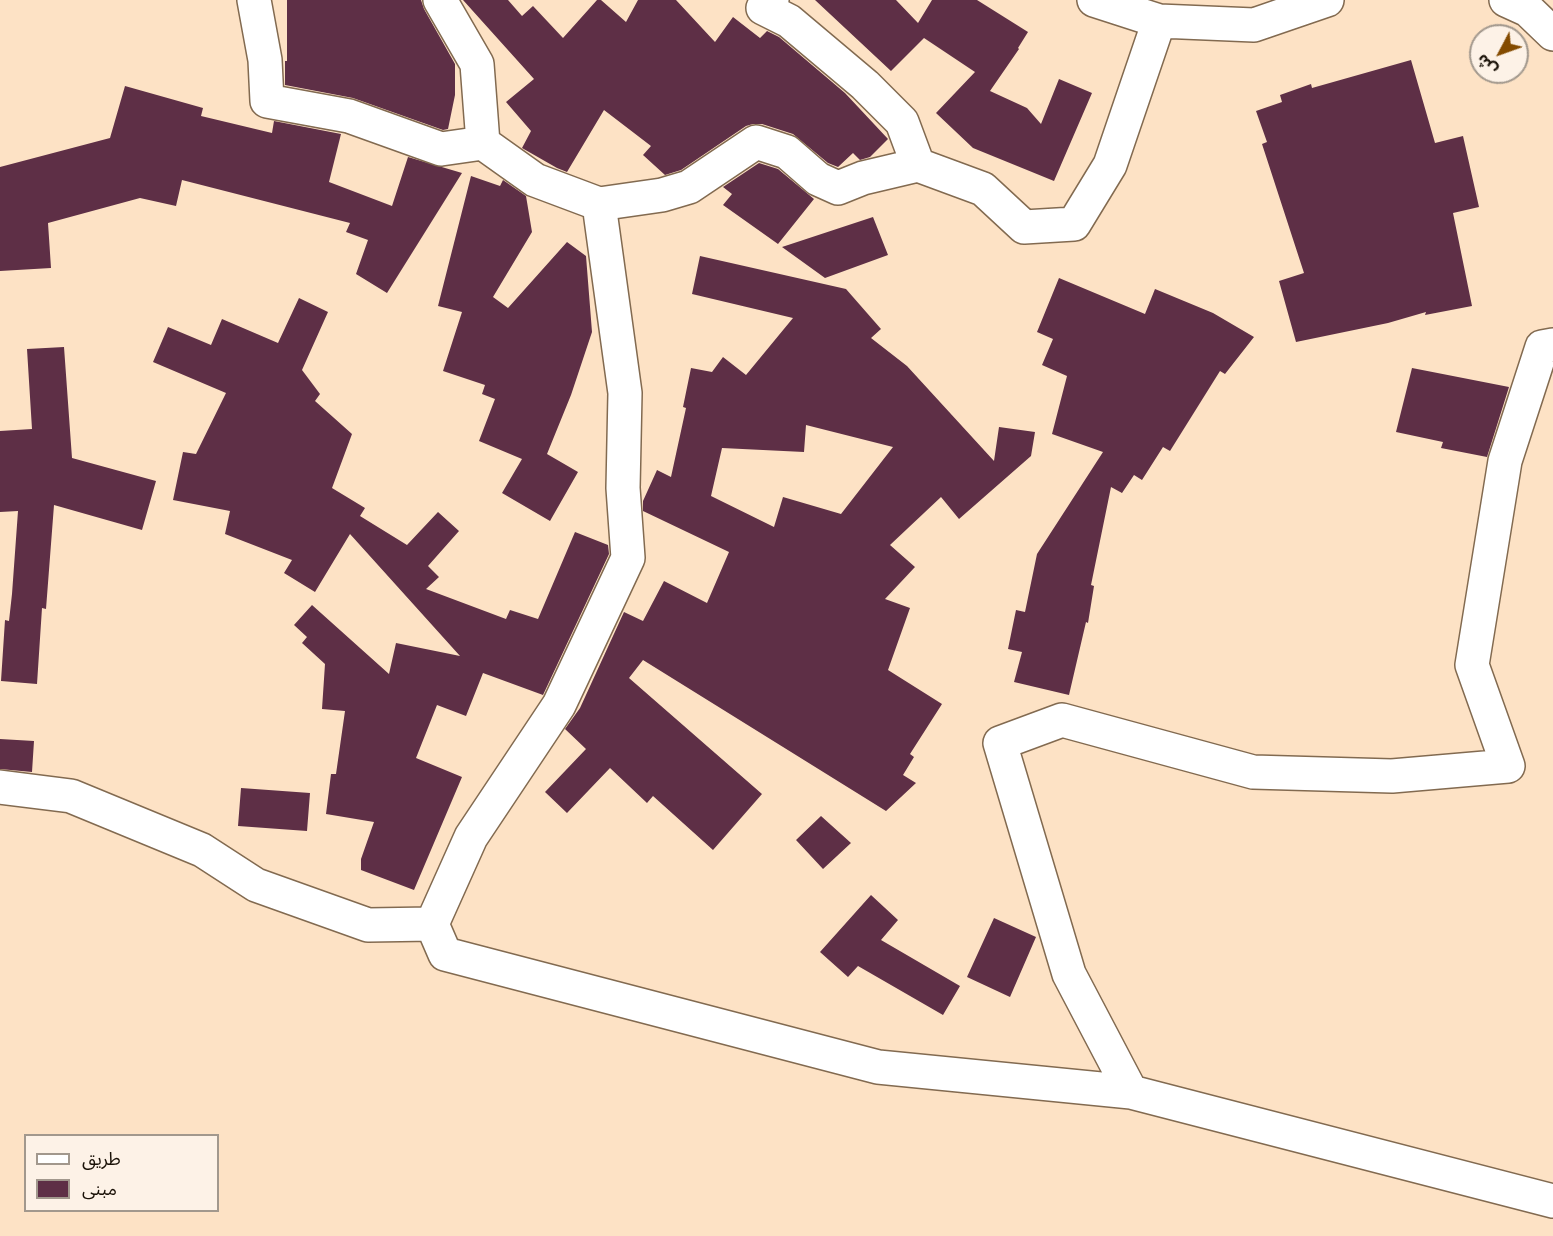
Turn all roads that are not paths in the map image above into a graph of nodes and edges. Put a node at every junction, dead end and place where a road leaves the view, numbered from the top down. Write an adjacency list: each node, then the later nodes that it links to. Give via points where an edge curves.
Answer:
1 (254, 0): 9 (street, via 265,60 267,101 349,116 441,149)
2 (440, 0): 9 (street, via 477,64)
3 (772, 0): 10 (street, via 763,8 789,21 902,122)
4 (1094, 0): 7 (street)
5 (1327, 0): 7 (street, via 1254,26)
6 (1506, 0): 8 (street, via 1528,10)
7 (1159, 21): 10 (street, via 1110,165 1074,224 1024,227 983,189)
8 (1553, 34)
9 (483, 143): 11 (street, via 535,180)
10 (918, 165): 11 (street, via 838,188 818,179 787,152 756,142 689,187)
11 (599, 204): 14 (street, via 625,393 623,488 628,558 559,705 471,837)
12 (1553, 345): 15 (street, via 1542,347 1505,461 1472,665 1508,766 1392,776 1253,772 1062,720 1000,743 1069,974)
13 (0, 787): 14 (street, via 71,796 202,850 256,885 368,925)
14 (432, 924): 15 (street, via 445,954 878,1067)
15 (1131, 1092): 16 (street)
16 (1553, 1201)

